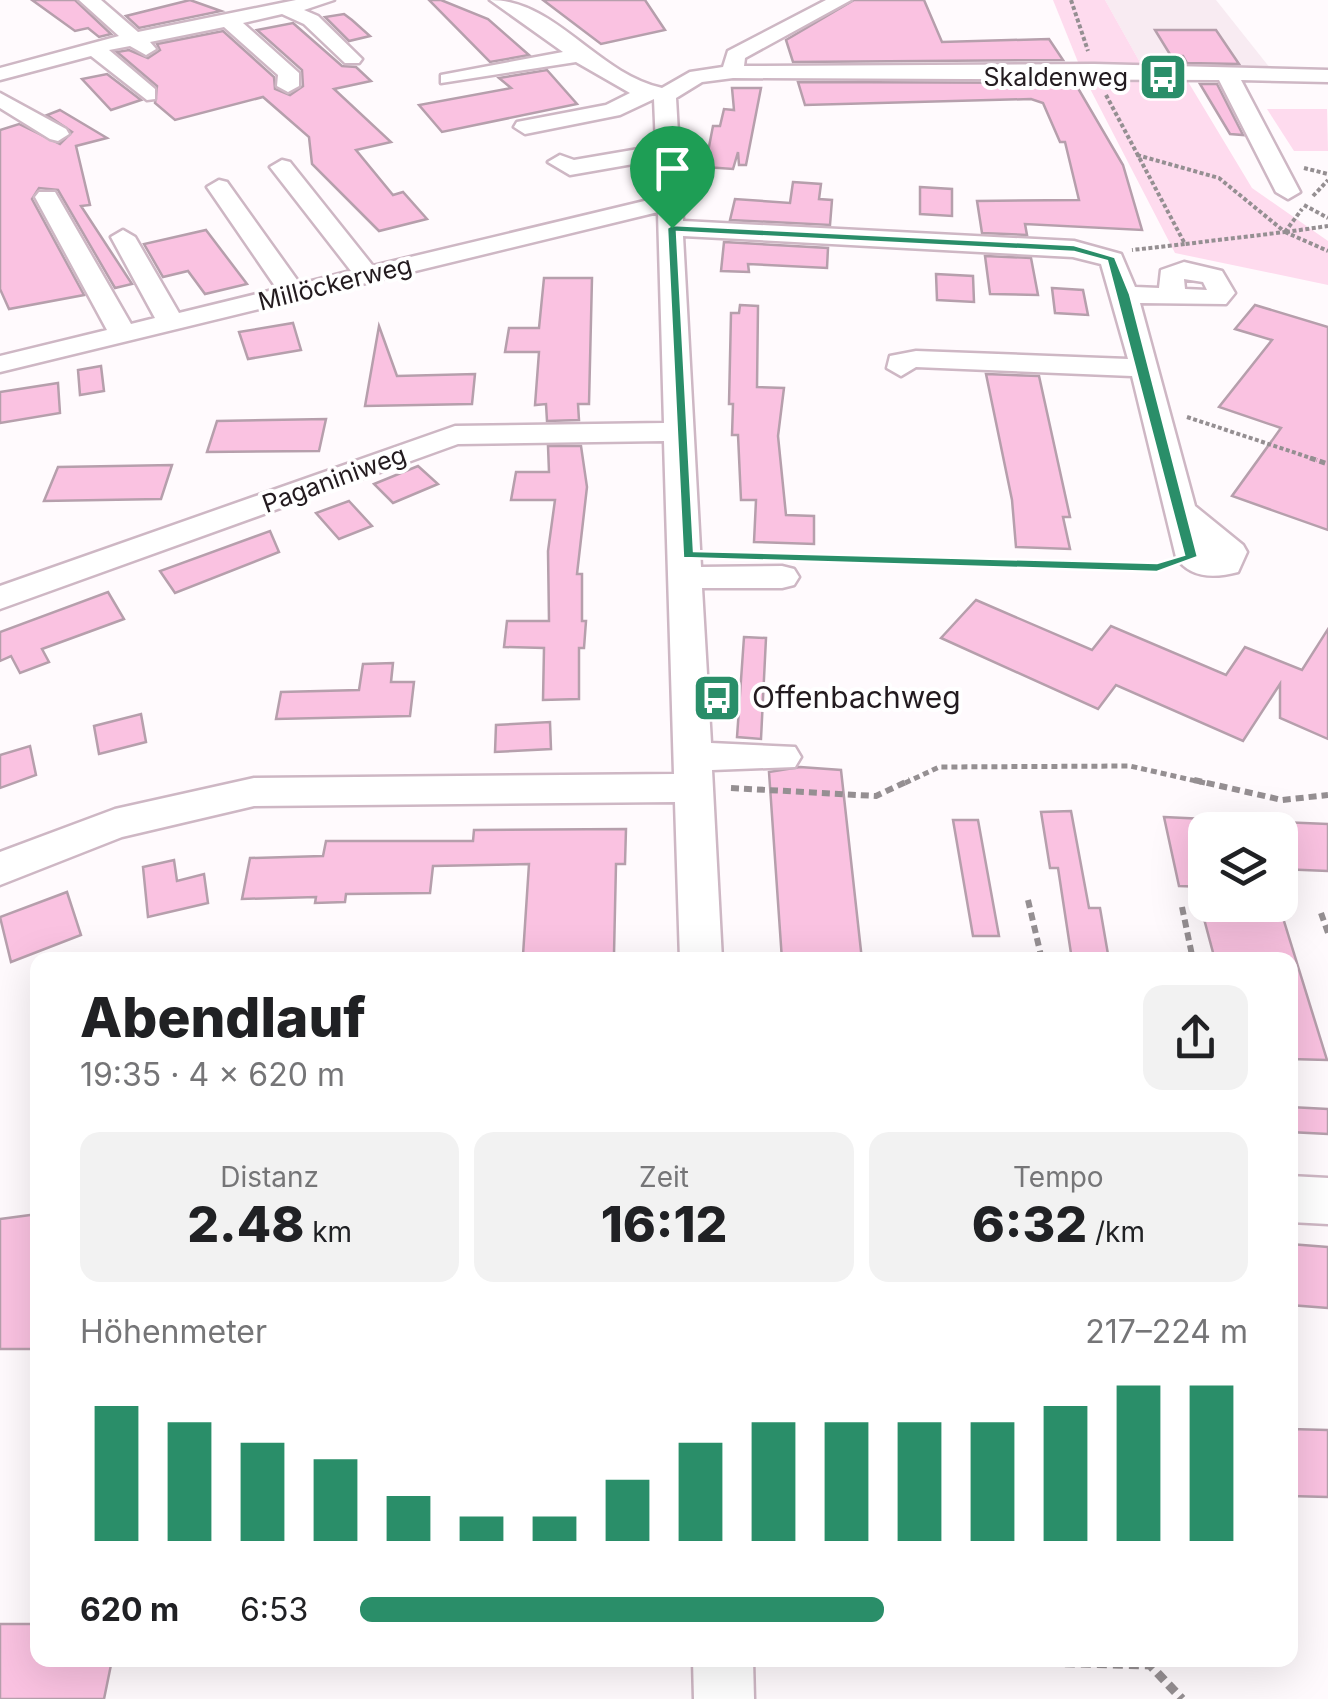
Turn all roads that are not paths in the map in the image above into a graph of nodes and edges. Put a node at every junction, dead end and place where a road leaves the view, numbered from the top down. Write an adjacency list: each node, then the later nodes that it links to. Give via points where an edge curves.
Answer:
1 (88, 0): 7 (street)
2 (324, 0): 5 (street)
3 (500, 0): 9 (street)
4 (842, 0): 11 (street, via 735,54)
5 (291, 5): 6 (street); 10 (street)
6 (228, 20): 7 (street); 16 (street, via 289,74)
7 (140, 45): 8 (street)
8 (94, 48): 12 (street); 17 (street)
9 (580, 54): 15 (street); 18 (street, via 610,79)
10 (352, 59)
11 (732, 72): 13 (street); 18 (street, via 698,76)
12 (0, 74)
13 (1226, 74): 14 (street); 27 (street)
14 (1328, 76)
15 (448, 78)
16 (288, 86)
17 (147, 94)
18 (656, 94): 20 (street); 22 (street)
19 (0, 99): 21 (street)
20 (525, 127)
21 (58, 134)
22 (668, 151): 23 (street, via 570,168); 28 (street)
23 (560, 162)
24 (282, 167): 30 (street)
25 (219, 187): 31 (street)
26 (47, 197): 35 (street)
27 (1296, 199)
28 (671, 215): 30 (street, Millöckerweg); 32 (street, Millöckerweg, via 1074,248 1102,254 1117,266); 39 (street)
29 (123, 237): 34 (street)
30 (367, 275): 31 (street, Millöckerweg)
31 (293, 293): 34 (street, Millöckerweg)
32 (1125, 294): 33 (street); 38 (street)
33 (1173, 296)
34 (171, 322): 35 (street, Millöckerweg)
35 (123, 334): 36 (street, Millöckerweg)
36 (0, 364)
37 (901, 368): 38 (street, via 900,362 916,359)
38 (1142, 368): 40 (street)
39 (681, 432): 42 (street); 43 (street, Paganiniweg, via 455,435)
40 (1178, 508): 40 (street, via 1192,557 1210,567 1226,564 1230,552)
41 (784, 568): 42 (street)
42 (688, 578): 45 (street)
43 (0, 598)
44 (782, 757): 45 (street)
45 (694, 772): 46 (street, via 254,792 116,824); 47 (street)
46 (0, 868)
47 (701, 952)
48 (1298, 1199): 49 (street)
49 (1328, 1201)
50 (722, 1667): 51 (street)
51 (724, 1699)

